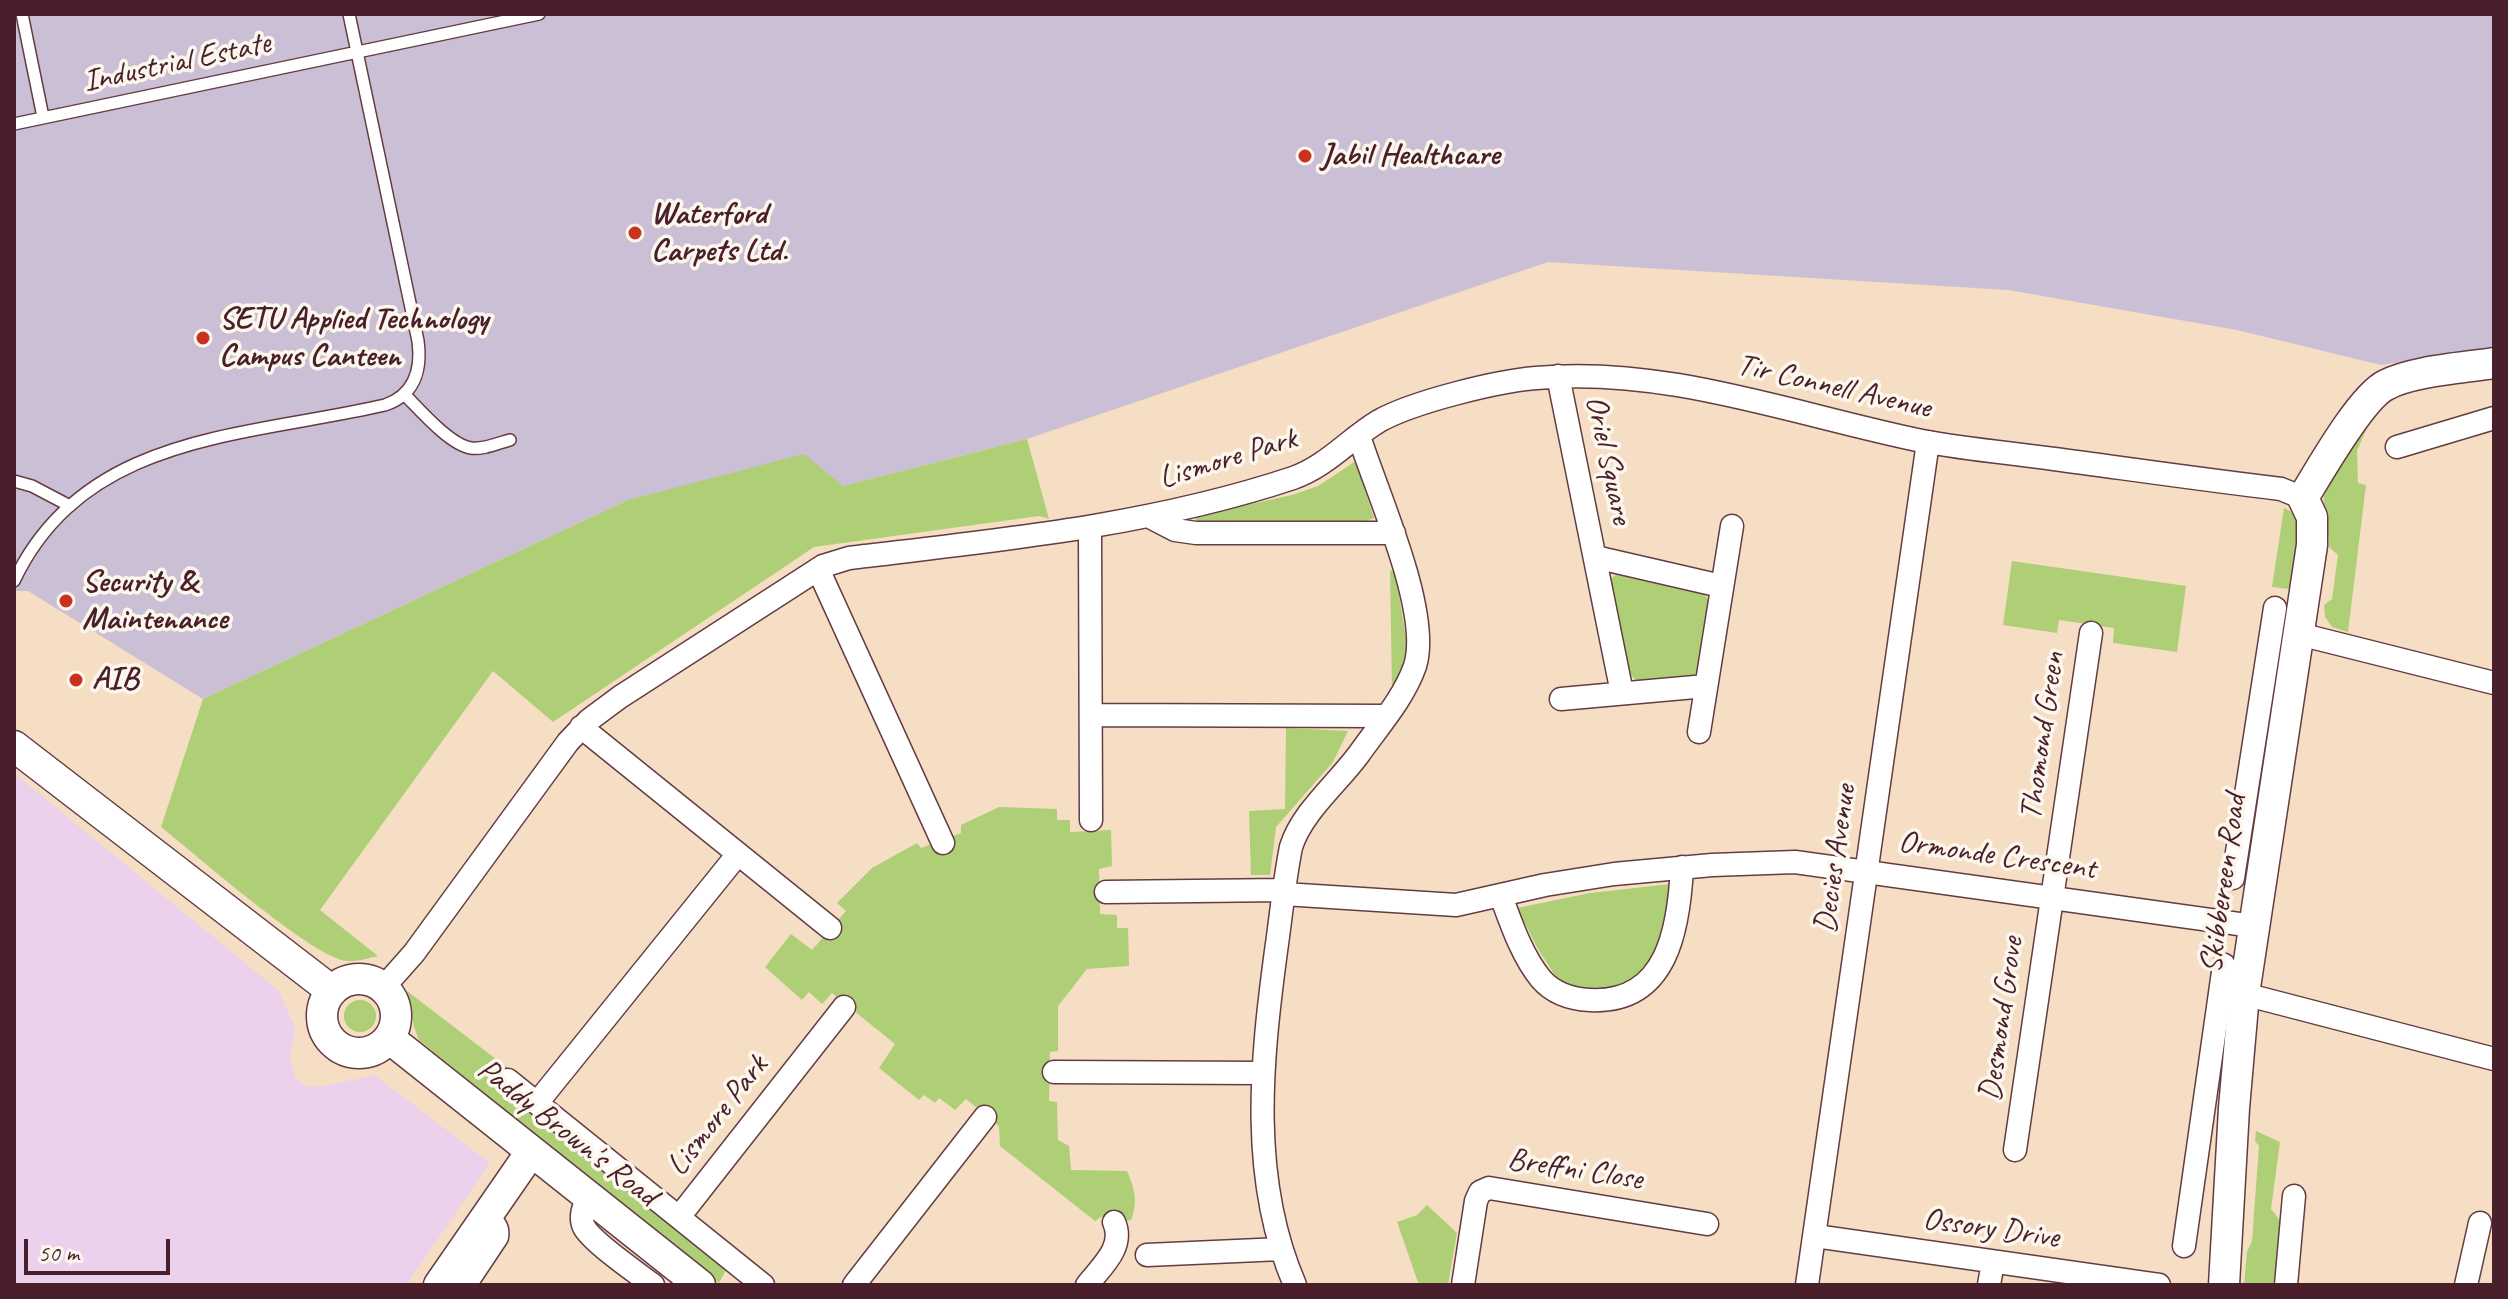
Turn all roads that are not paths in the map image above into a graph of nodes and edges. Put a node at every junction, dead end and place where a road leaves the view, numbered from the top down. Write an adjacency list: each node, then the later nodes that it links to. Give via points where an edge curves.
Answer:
1 (22, 14): 5 (lane)
2 (349, 14): 4 (lane)
3 (539, 14): 4 (lane, Industrial Estate)
4 (357, 52): 5 (lane, Industrial Estate); 9 (lane, via 420,352 415,381)
5 (43, 117): 6 (lane, Industrial Estate)
6 (14, 124)
7 (2494, 363): 16 (street, via 2381,387)
8 (1558, 376): 11 (street, Tir Connell Avenue, via 1508,382 1405,410); 13 (street, Tir Connell Avenue, via 1676,385); 22 (street, Oriel Square)
9 (405, 395): 12 (lane, via 462,446 475,449); 17 (lane, via 376,407 168,451 125,468)
10 (2494, 418): 14 (street)
11 (1359, 436): 18 (street, Lismore Park, via 1304,474); 21 (street)
12 (510, 440)
13 (1928, 442): 16 (street, Tir Connell Avenue, via 2281,489); 43 (street, Decies Avenue)
14 (2397, 447)
15 (14, 481): 17 (lane)
16 (2303, 498): 28 (street, Skibbereen Road, via 2313,535)
17 (70, 506): 24 (lane, via 43,534)
18 (1148, 516): 20 (street, Lismore Park); 21 (street, Lismore Park, via 1175,530 1196,533)
19 (1732, 526): 25 (street)
20 (1090, 528): 23 (street, Lismore Park, via 849,558); 33 (street)
21 (1394, 533): 34 (street, via 1418,644 1412,674)
22 (1595, 557): 25 (street, Oriel Square); 31 (street, Oriel Square)
23 (818, 569): 35 (street, Lismore Park); 40 (street)
24 (14, 581)
25 (1721, 586): 30 (street)
26 (2275, 608): 38 (street, Skibbereen Road)
27 (2091, 633): 48 (street, Thomond Green)
28 (2299, 634): 29 (street); 38 (street, Skibbereen Road)
29 (2492, 677)
30 (1706, 686): 31 (street); 36 (street)
31 (1622, 693): 32 (street)
32 (1561, 699)
33 (1091, 715): 34 (street); 39 (street)
34 (1386, 716): 46 (street, via 1297,830)
35 (581, 727): 41 (street); 52 (street, Lismore Park)
36 (1699, 732)
37 (14, 746): 53 (street)
38 (2266, 756): 44 (street, Skibbereen Road); 49 (street, Skibbereen Road)
39 (1091, 820)
40 (943, 843)
41 (738, 854): 50 (street); 61 (street)
42 (1682, 867): 43 (street, Ormonde Crescent, via 1780,862); 47 (street, Ormonde Crescent, via 1568,881); 47 (street, via 1677,921 1661,965 1631,992 1606,1000 1570,997 1541,979)
43 (1867, 870): 48 (street, Ormonde Crescent); 73 (street, Decies Avenue)
44 (2233, 878)
45 (1106, 892): 46 (street)
46 (1284, 892): 47 (street, Ormonde Crescent, via 1444,905); 59 (street)
47 (1501, 896)
48 (2052, 896): 49 (street, Ormonde Crescent); 64 (street, Desmond Grove)
49 (2253, 926): 54 (street, Skibbereen Road)
50 (830, 928)
51 (2224, 965): 62 (street, Skibbereen Road)
52 (383, 988): 53 (street, via 361,979); 56 (street, via 396,1016)
53 (332, 991): 56 (street, via 322,1013 336,1045 364,1053)
54 (2244, 994): 57 (street); 62 (street, Skibbereen Road)
55 (844, 1007): 68 (street, Lismore Park)
56 (389, 1038): 65 (street, Paddy Brown's Road)
57 (2494, 1059)
58 (1054, 1072): 59 (street)
59 (1262, 1073): 75 (street, via 1266,1170)
60 (508, 1080): 61 (street, Lismore Park)
61 (537, 1103): 68 (street, Lismore Park)
62 (2219, 1107): 74 (street, Skibbereen Road); 90 (street, Skibbereen Road)
63 (985, 1117): 83 (street)
64 (2015, 1150)
65 (531, 1152): 66 (street, Paddy Brown's Road); 69 (street)
66 (588, 1196): 81 (street, via 584,1227); 82 (street, Paddy Brown's Road)
67 (2294, 1196): 91 (street)
68 (679, 1217): 78 (street, Lismore Park)
69 (486, 1218): 79 (street); 80 (street, via 496,1225 497,1237)
70 (1114, 1222): 84 (street, via 1117,1244)
71 (2480, 1223): 92 (street)
72 (1707, 1224): 86 (street, Breffni Close, via 1489,1188 1476,1201)
73 (1815, 1236): 77 (street, Ossory Drive); 87 (street, Decies Avenue)
74 (2184, 1246)
75 (1281, 1249): 76 (street); 85 (street)
76 (1147, 1255)
77 (1993, 1262): 88 (street); 89 (street, Ossory Drive)
78 (752, 1282)
79 (439, 1285)
80 (465, 1285)
81 (653, 1285)
82 (700, 1285)
83 (854, 1285)
84 (1087, 1285)
85 (1295, 1285)
86 (1463, 1285)
87 (1807, 1285)
88 (1989, 1285)
89 (2159, 1285)
90 (2224, 1285)
91 (2286, 1285)
92 (2466, 1285)

